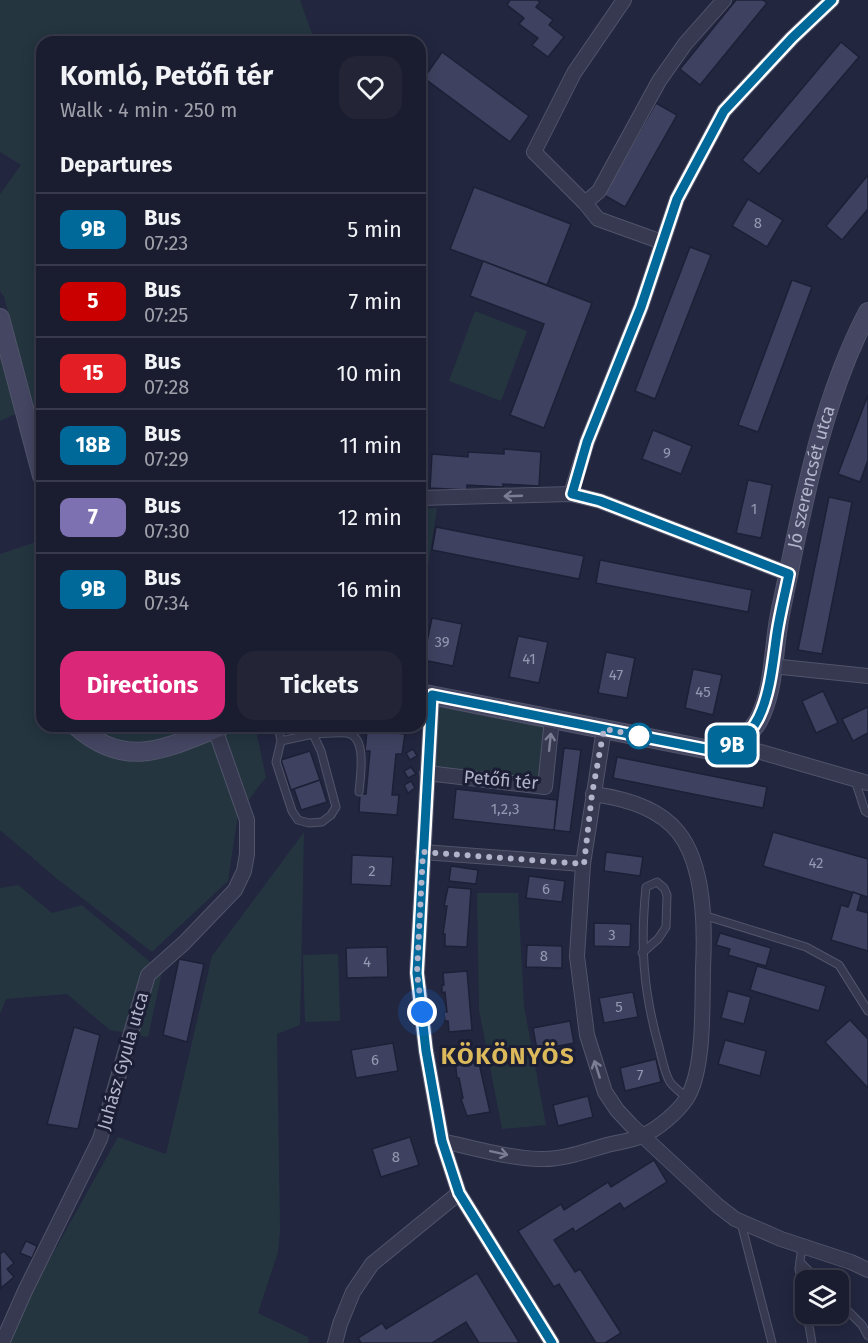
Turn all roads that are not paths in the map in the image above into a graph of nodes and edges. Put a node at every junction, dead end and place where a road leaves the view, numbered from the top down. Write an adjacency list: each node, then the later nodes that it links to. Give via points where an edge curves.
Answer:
1 (624, 0): 4 (street, via 574,73 534,152)
2 (724, 0): 4 (street, via 659,81 599,191)
3 (832, 0): 5 (street, via 724,111 677,199)
4 (585, 203): 5 (street, via 598,219)
5 (662, 242): 9 (street, via 641,307 587,442)
6 (868, 312): 11 (main road, Jó szerencsét utca, via 851,345 820,432)
7 (0, 318): 8 (main road)
8 (36, 453)
9 (572, 494): 10 (street, one-way to 10); 11 (street, via 600,501)
10 (426, 498)
11 (789, 574): 12 (main road, Jó szerencsét utca)
12 (772, 666): 13 (street); 23 (main road, Jó szerencsét utca, via 758,721)
13 (868, 676)
14 (426, 694): 15 (main road); 24 (street)
15 (552, 719): 16 (main road); 24 (street, Petőfi tér, one-way to 15, via 545,787)
16 (604, 729): 23 (main road, via 705,749 718,750); 27 (street)
17 (84, 732): 18 (main road, via 99,743 131,753 162,748)
18 (205, 732)
19 (221, 732): 49 (street, Juhász Gyula utca, via 247,820 244,871 235,890 148,975 100,1139)
20 (279, 732): 22 (lane)
21 (313, 734): 22 (lane); 22 (lane, via 336,807 322,822 298,820 292,811 276,762); 26 (lane, via 348,733 358,740)
22 (281, 741)
23 (733, 744): 25 (street)
24 (427, 773): 29 (street)
25 (861, 781): 28 (lane)
26 (359, 792)
27 (592, 794): 30 (street); 31 (street, via 648,809 678,831 695,865)
28 (868, 813)
29 (423, 852): 30 (street); 37 (street, via 417,973)
30 (584, 864): 35 (street, one-way to 30, via 605,1092 587,1035 578,956)
31 (703, 915): 33 (lane, via 806,946 839,964); 34 (street, via 699,1054)
32 (642, 953): 32 (lane, via 646,887 657,882 667,895 666,927); 34 (lane, via 645,989 663,1063 670,1082)
33 (868, 1010)
34 (687, 1098): 36 (street)
35 (626, 1119): 36 (street); 38 (street)
36 (643, 1136): 38 (street); 40 (street, via 717,1205)
37 (442, 1141): 38 (street, one-way to 38, via 542,1160); 39 (street)
38 (605, 1146)
39 (459, 1193): 50 (street, via 372,1264 353,1292); 51 (street)
40 (741, 1222): 41 (street); 52 (lane)
41 (802, 1246): 42 (lane); 45 (street)
42 (800, 1262): 43 (lane); 44 (lane)
43 (799, 1270)
44 (808, 1270)
45 (868, 1270)
46 (849, 1312): 48 (lane)
47 (809, 1324): 53 (lane)
48 (868, 1336)
49 (2, 1343)
50 (334, 1343)
51 (552, 1343)
52 (772, 1343)
53 (812, 1343)

